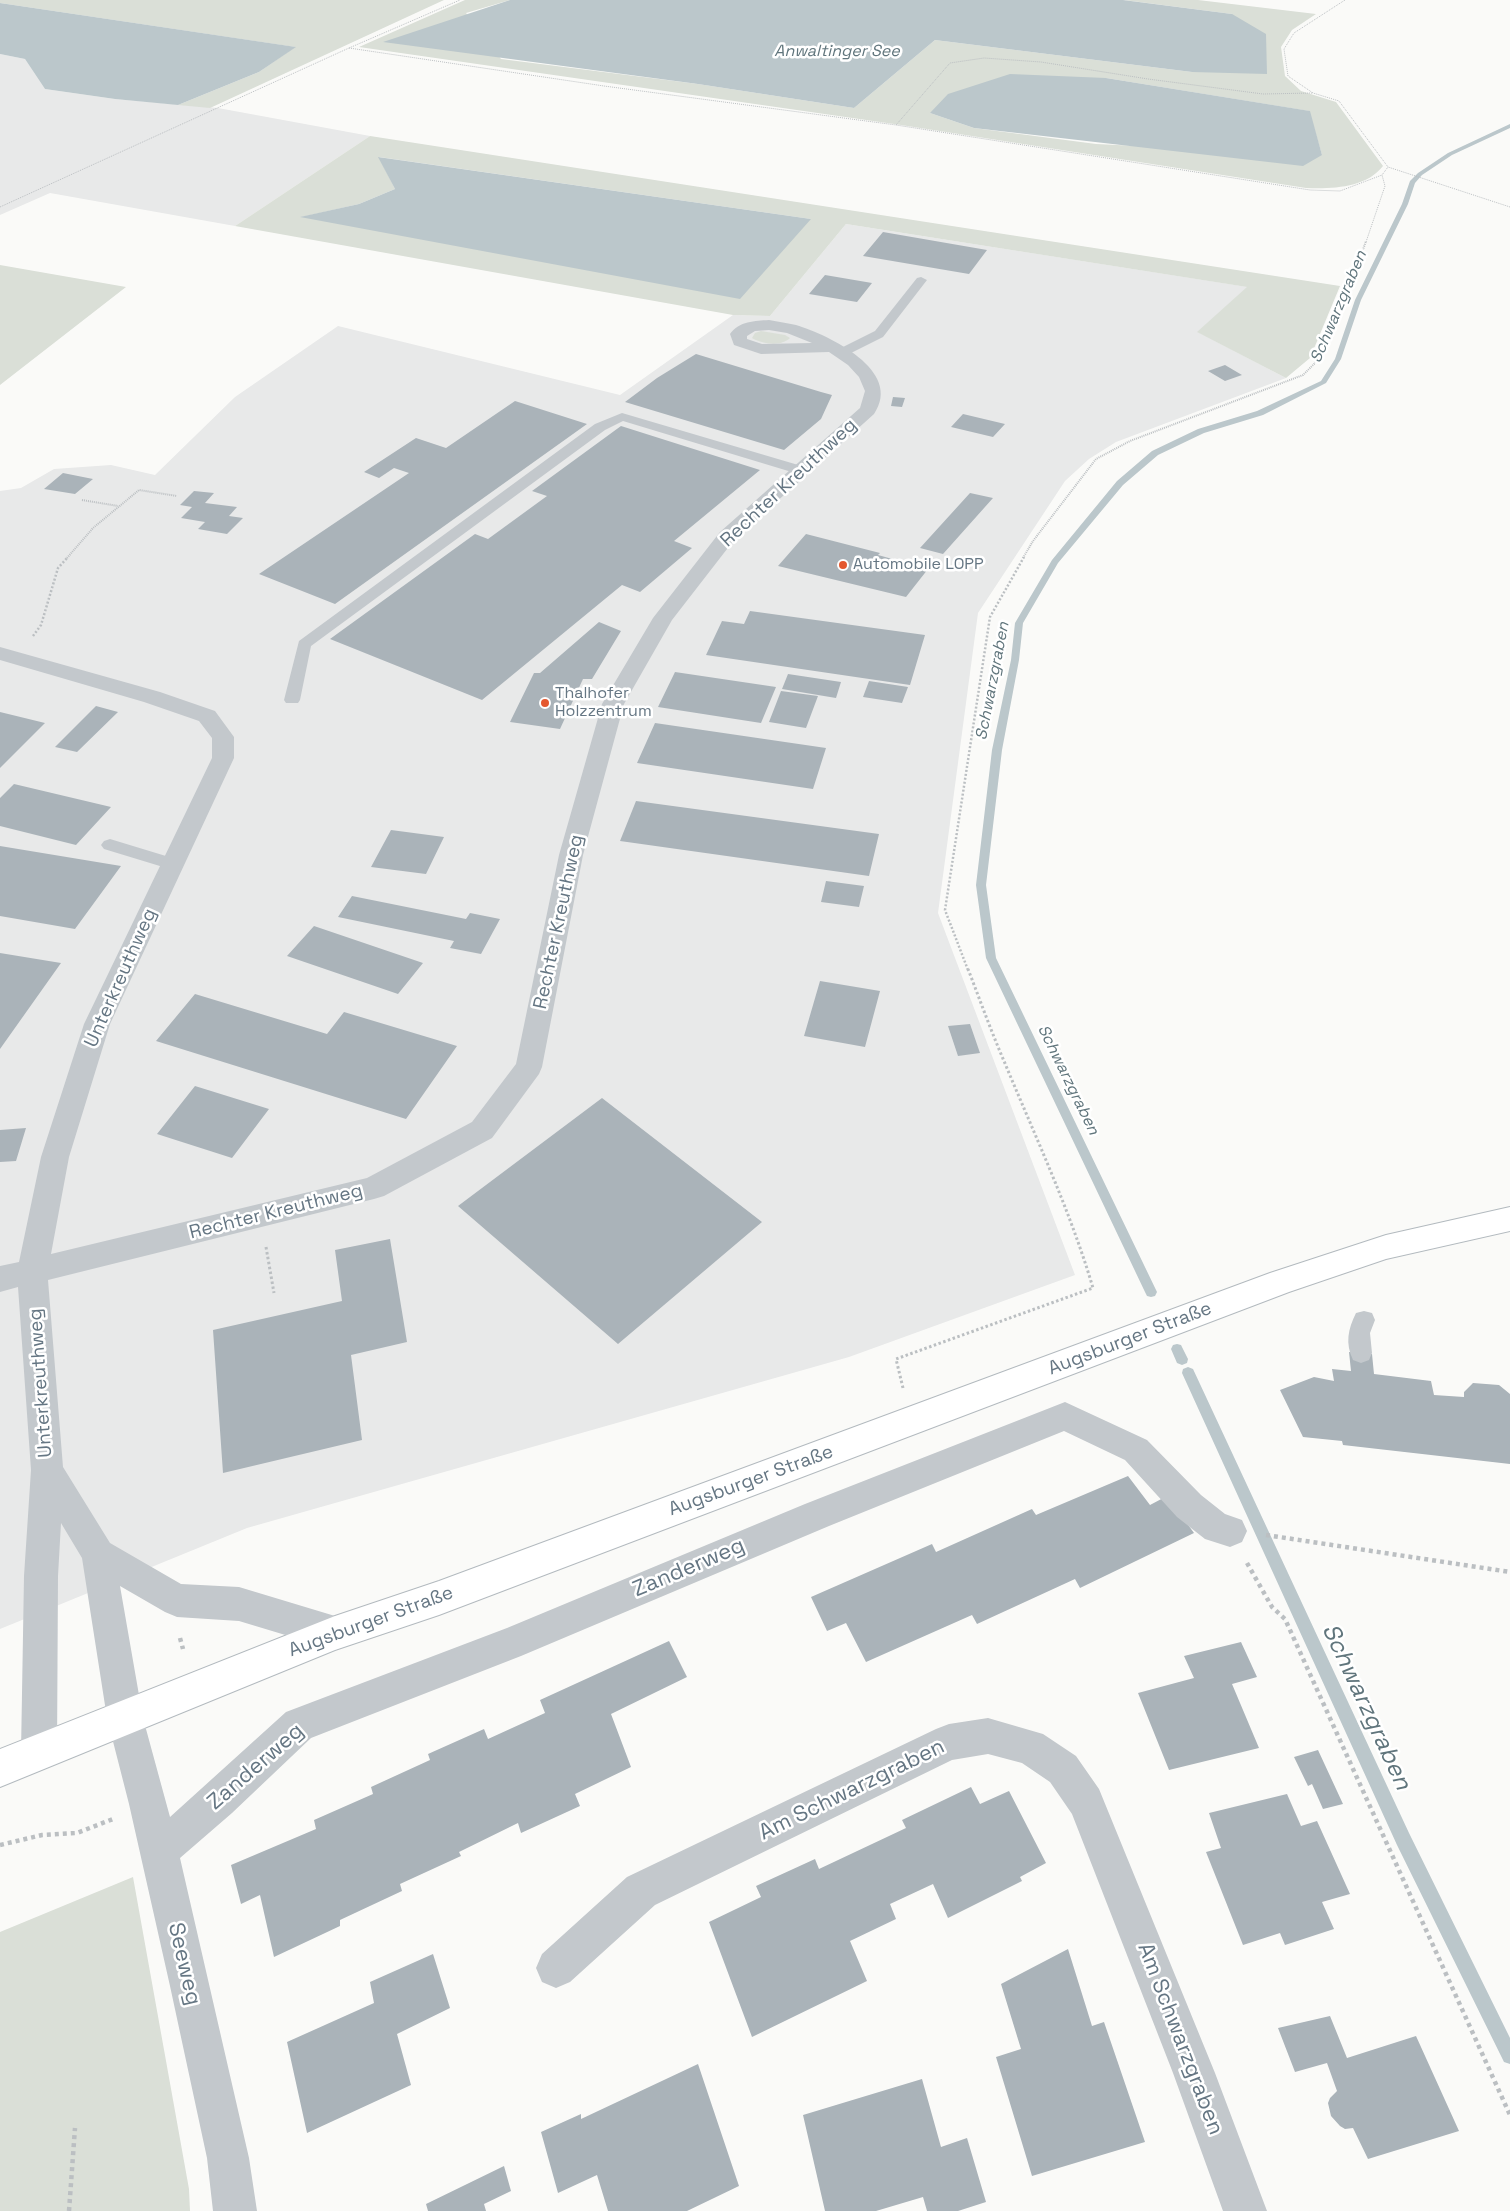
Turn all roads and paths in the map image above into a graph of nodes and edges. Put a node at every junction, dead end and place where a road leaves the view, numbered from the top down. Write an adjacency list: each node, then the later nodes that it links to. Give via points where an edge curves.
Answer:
1 (460, 0): 3 (path)
2 (1345, 0): 4 (path, via 1294,33 1284,49 1288,76)
3 (349, 48): 5 (path); 8 (path)
4 (1313, 93): 5 (path, via 1263,94 1041,62 984,58 950,64); 6 (path, via 1339,101)
5 (896, 125): 7 (path, via 1310,190 1340,191)
6 (1388, 167): 7 (path); 9 (path)
7 (1382, 175): 27 (path, via 1385,186 1354,273 1314,364 1303,375 1130,441 1096,459 1033,541 990,618 945,910 1075,1234 1093,1288 896,1358)
8 (0, 206)
9 (1510, 207)
10 (921, 280): 11 (lane, via 879,334)
11 (836, 350): 12 (street, Rechter Kreuthweg, via 870,379 874,390 872,401 868,410)
12 (800, 470): 17 (lane, via 622,417 600,427 304,644); 20 (street, Rechter Kreuthweg, via 727,536 663,618 613,704 571,855 528,1067 482,1130 374,1188)
13 (177, 496): 15 (path, via 138,490)
14 (82, 500): 15 (path)
15 (118, 506): 16 (path, via 93,528 58,568 41,625)
16 (8, 656): 19 (street, Unterkreuthweg, via 207,716 223,737 223,758)
17 (292, 700)
18 (110, 844): 19 (lane)
19 (173, 864): 22 (street, Unterkreuthweg, via 97,1024 55,1158)
20 (261, 1216): 22 (street, Rechter Kreuthweg); 24 (path)
21 (1510, 1219): 27 (main road, Augsburger Straße, via 1386,1247 1291,1279)
22 (32, 1273): 23 (street, Rechter Kreuthweg); 28 (street, Unterkreuthweg)
23 (0, 1280)
24 (274, 1293)
25 (1364, 1320): 26 (lane, via 1359,1333)
26 (1361, 1353)
27 (911, 1422): 33 (main road, Augsburger Straße, via 439,1598)
28 (47, 1470): 31 (street, Unterkreuthweg); 35 (street, Unterkreuthweg, via 41,1576)
29 (1230, 1531): 39 (street, Zanderweg, via 1217,1528 1189,1506 1136,1450 1065,1416 509,1644 299,1725); 41 (path, via 1272,1607 1285,1620)
30 (1282, 1537): 32 (path)
31 (98, 1554): 33 (street, Unterkreuthweg, via 177,1600 239,1604); 34 (street, Unterkreuthweg)
32 (1510, 1572)
33 (335, 1632): 34 (main road, Augsburger Straße)
34 (126, 1718): 35 (main road, Augsburger Straße); 39 (street, Seeweg)
35 (39, 1752): 36 (main road, Augsburger Straße)
36 (0, 1768)
37 (77, 1833): 38 (path, via 42,1834)
38 (0, 1845)
39 (158, 1852): 44 (street, Seeweg, via 226,2149)
40 (556, 1968): 45 (street, Am Schwarzgraben, via 641,1892 949,1742 988,1736 1030,1747 1063,1769 1086,1802)
41 (1510, 2115)
42 (75, 2128): 43 (path)
43 (68, 2211)
44 (235, 2211)
45 (1245, 2211)

